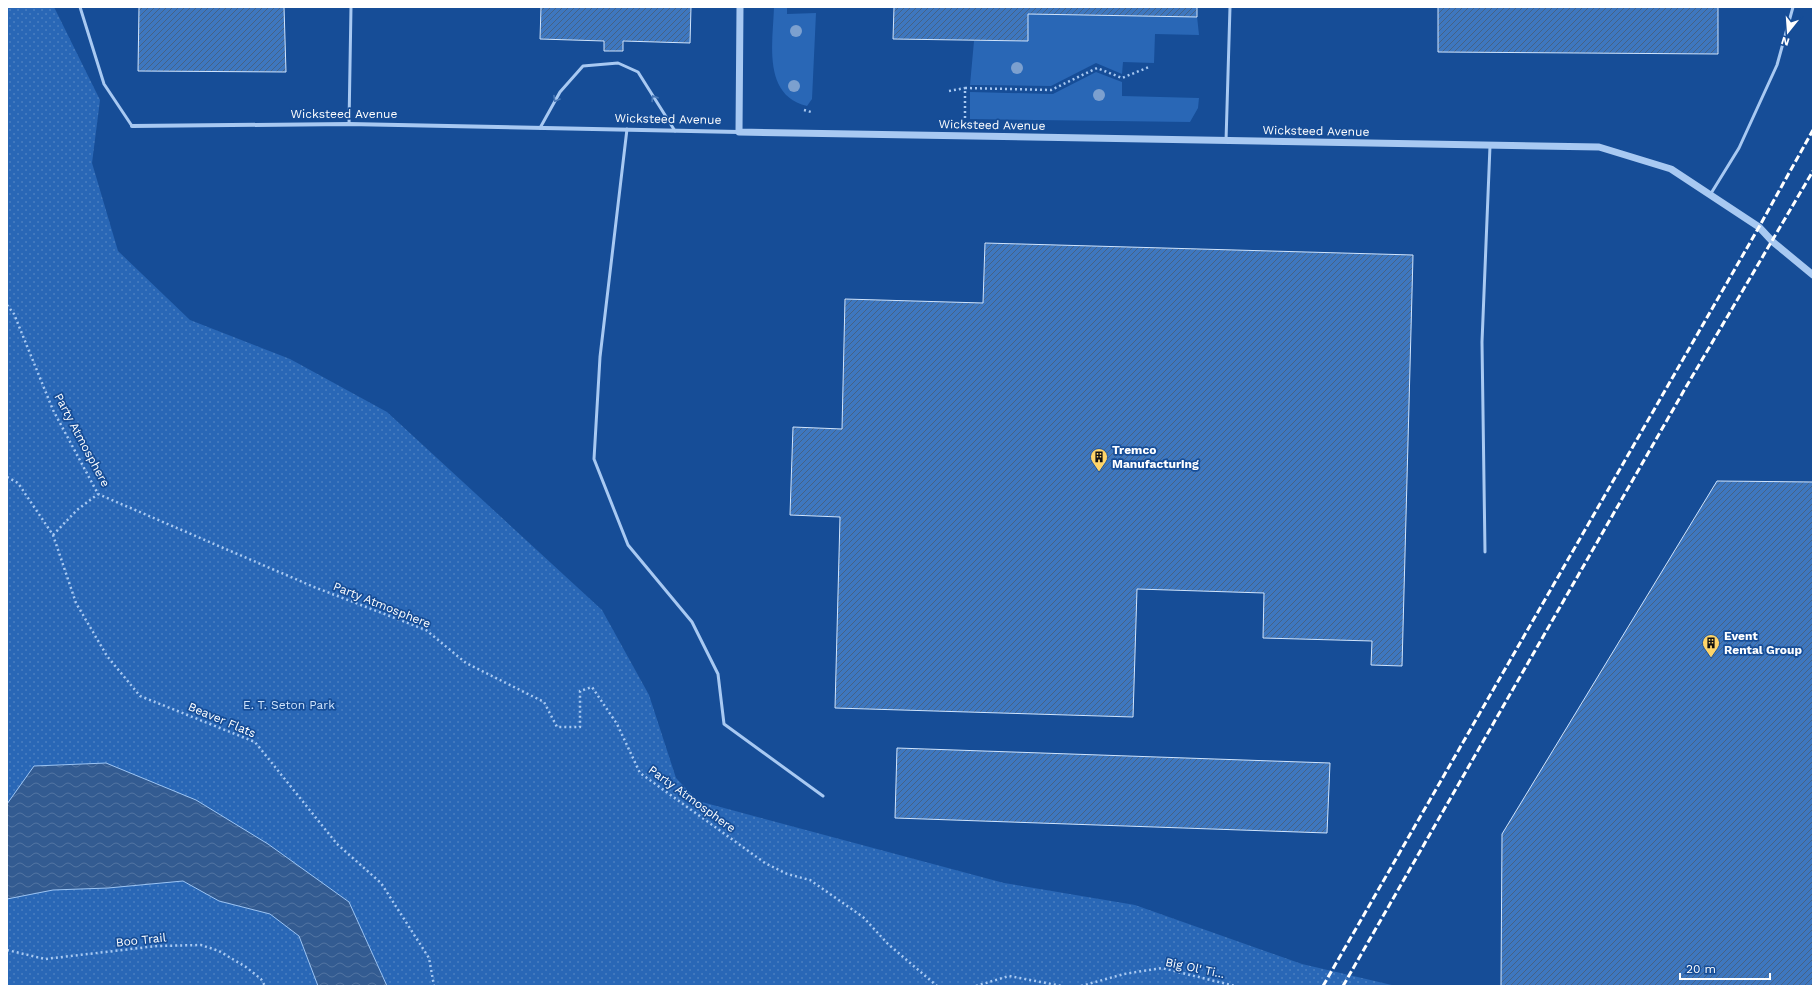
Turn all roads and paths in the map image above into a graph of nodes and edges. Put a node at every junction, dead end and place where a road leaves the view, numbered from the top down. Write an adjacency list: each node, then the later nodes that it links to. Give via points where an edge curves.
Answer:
1 (80, 7): 10 (lane, via 104,84)
2 (351, 7): 9 (lane)
3 (740, 7): 14 (street)
4 (1230, 7): 16 (lane)
5 (1793, 7): 18 (lane, via 1777,65 1739,148)
6 (1149, 68): 7 (path, via 1122,78 1097,68 1051,90)
7 (965, 88): 8 (path); 15 (path)
8 (949, 91)
9 (349, 124): 10 (street, Wicksteed Avenue); 11 (street, Wicksteed Avenue)
10 (132, 126)
11 (540, 128): 12 (street, Wicksteed Avenue); 13 (lane, one-way to 11, via 638,72 618,62 583,66 560,92)
12 (627, 129): 13 (street, Wicksteed Avenue); 25 (lane, via 600,357 594,459 628,545 692,622 718,674 724,724)
13 (675, 131): 14 (street, Wicksteed Avenue)
14 (739, 132): 15 (street, Wicksteed Avenue)
15 (965, 136): 16 (street, Wicksteed Avenue)
16 (1226, 141): 17 (street, Wicksteed Avenue)
17 (1490, 145): 18 (street, Wicksteed Avenue, via 1599,147 1671,169); 24 (lane, via 1482,342)
18 (1710, 195): 19 (street, Wicksteed Avenue, via 1759,227 1772,242)
19 (1813, 275)
20 (7, 305): 22 (path, Party Atmosphere, via 14,314 53,410)
21 (7, 477): 23 (path, Beaver Flats, via 18,483)
22 (98, 494): 23 (path, via 77,510); 29 (path, Party Atmosphere, via 314,587 426,630 466,663 544,702 557,727 580,727 580,691 592,687 617,724 640,773 765,863 787,874 810,880 863,916 888,944)
23 (53, 535): 28 (path, Beaver Flats, via 76,603 107,656 140,696 255,742 337,844 381,884 428,958)
24 (1485, 552)
25 (823, 796)
26 (7, 950): 27 (path, Boo Trail, via 45,959 157,946 201,945 219,950 246,967 261,979)
27 (265, 986)
28 (434, 986)
29 (937, 986)
30 (976, 986): 31 (path, via 1009,976)
31 (1062, 986)
32 (1081, 986): 33 (path, Big Ol' Ti..., via 1124,974 1162,968)
33 (1235, 986)

